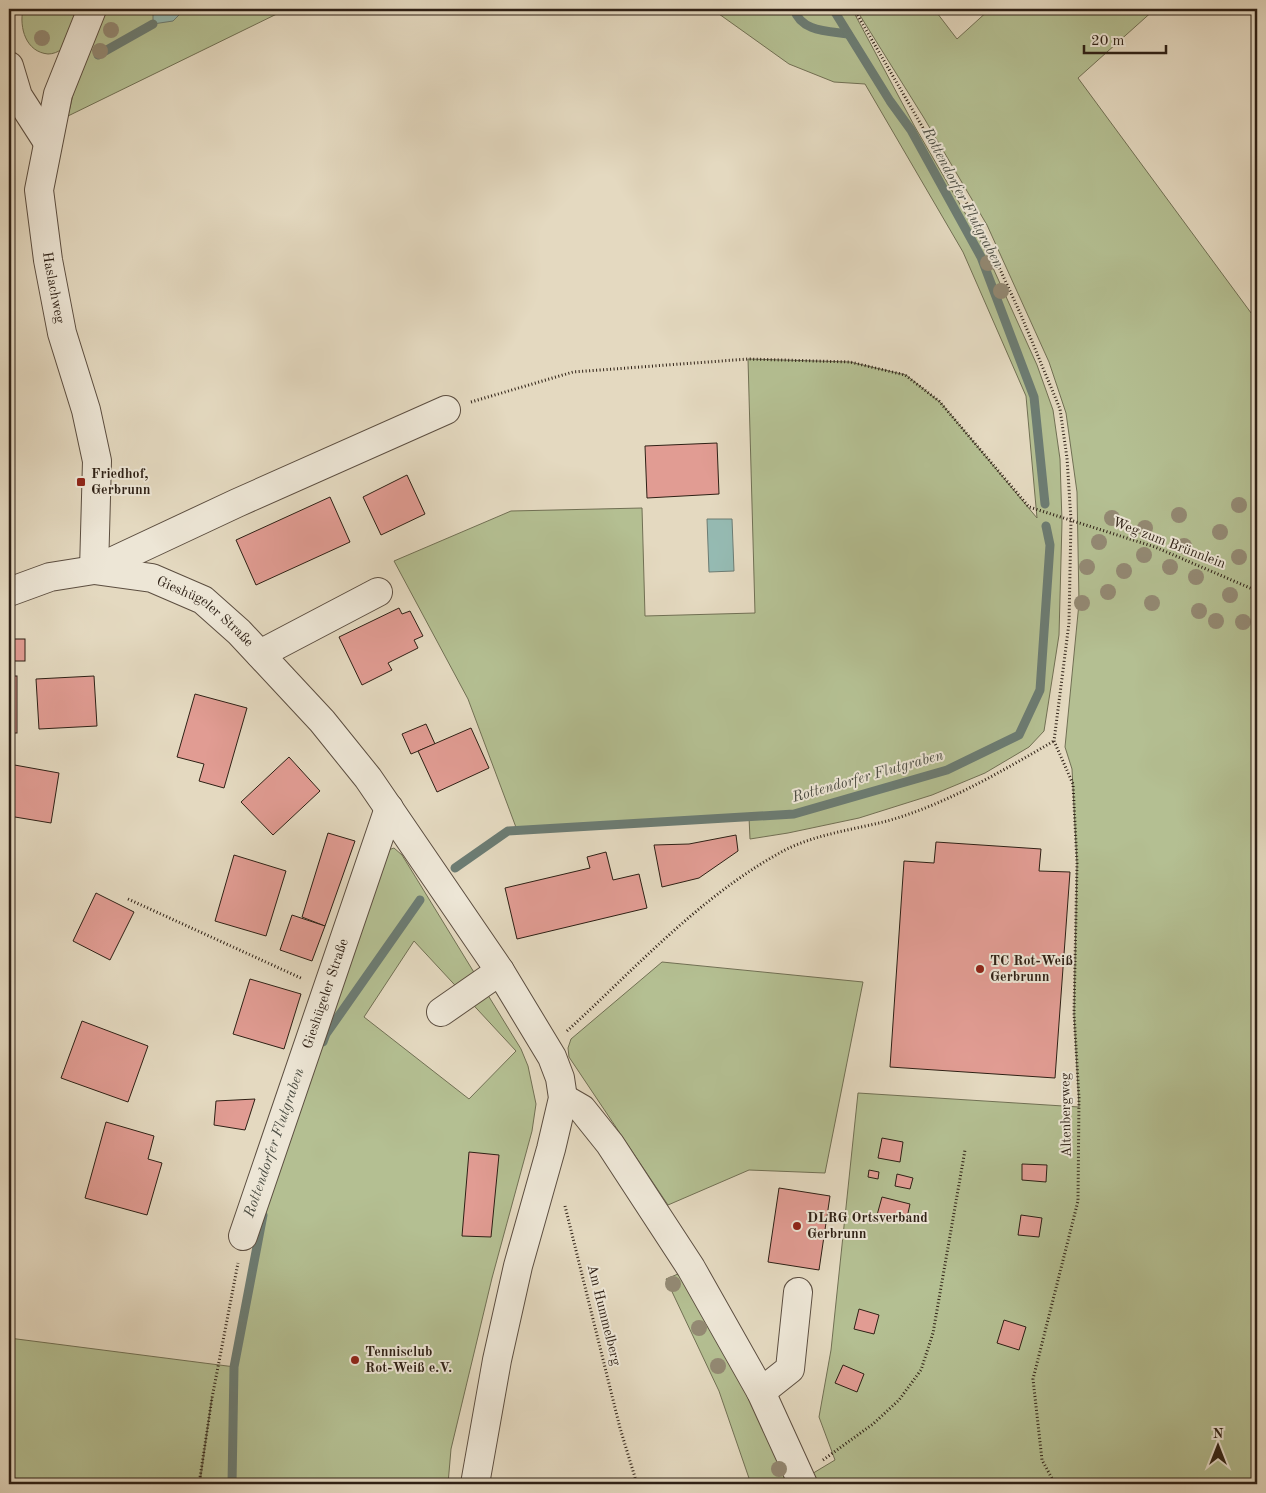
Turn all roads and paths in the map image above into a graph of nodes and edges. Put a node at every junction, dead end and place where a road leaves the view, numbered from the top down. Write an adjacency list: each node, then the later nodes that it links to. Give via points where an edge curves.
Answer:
1 (92, 9): 4 (street, Haslachweg, via 58,94)
2 (854, 9): 6 (path, via 981,228 1022,315 1060,409)
3 (9, 66): 4 (street, via 18,96)
4 (47, 141): 7 (street, Haslachweg, via 39,190 48,260 62,333 86,410 97,461)
5 (446, 410): 6 (path, Weg zum Brünnlein, via 573,372 748,359 850,362 906,376 939,402 1029,507); 7 (street, Gieshügeler Straße)
6 (1071, 520): 8 (path, Weg zum Brünnlein, via 1155,547); 12 (path, via 1069,624)
7 (94, 570): 9 (street, Gieshügeler Straße, via 50,577); 11 (street, Gieshügeler Straße, via 152,578 203,600)
8 (1257, 590)
9 (9, 592)
10 (378, 592): 11 (street)
11 (260, 654): 13 (street, Gieshügeler Straße, via 322,720)
12 (1054, 741): 18 (path, via 940,801 887,821 831,833 786,850 743,875 681,923); 29 (path, Altenbergweg, via 1073,784 1077,863 1074,1013 1079,1098 1078,1201 1033,1379 1042,1460)
13 (389, 808): 15 (street, Gieshügeler Straße); 22 (street, Gieshügeler Straße)
14 (128, 899): 16 (path)
15 (500, 971): 17 (street); 18 (street, Gieshügeler Straße)
16 (306, 980)
17 (440, 1012)
18 (548, 1048): 19 (street, Gieshügeler Straße)
19 (561, 1088): 24 (street, via 610,1144 691,1268); 27 (street, via 497,1360)
20 (965, 1150): 25 (path, via 933,1333 921,1370 899,1400 873,1424)
21 (563, 1198): 28 (path, Am Hummelberg)
22 (243, 1236): 26 (path)
23 (798, 1292): 24 (street, via 790,1369)
24 (761, 1392): 25 (street)
25 (801, 1479)
26 (199, 1484)
27 (475, 1484)
28 (637, 1484)
29 (1056, 1484)

